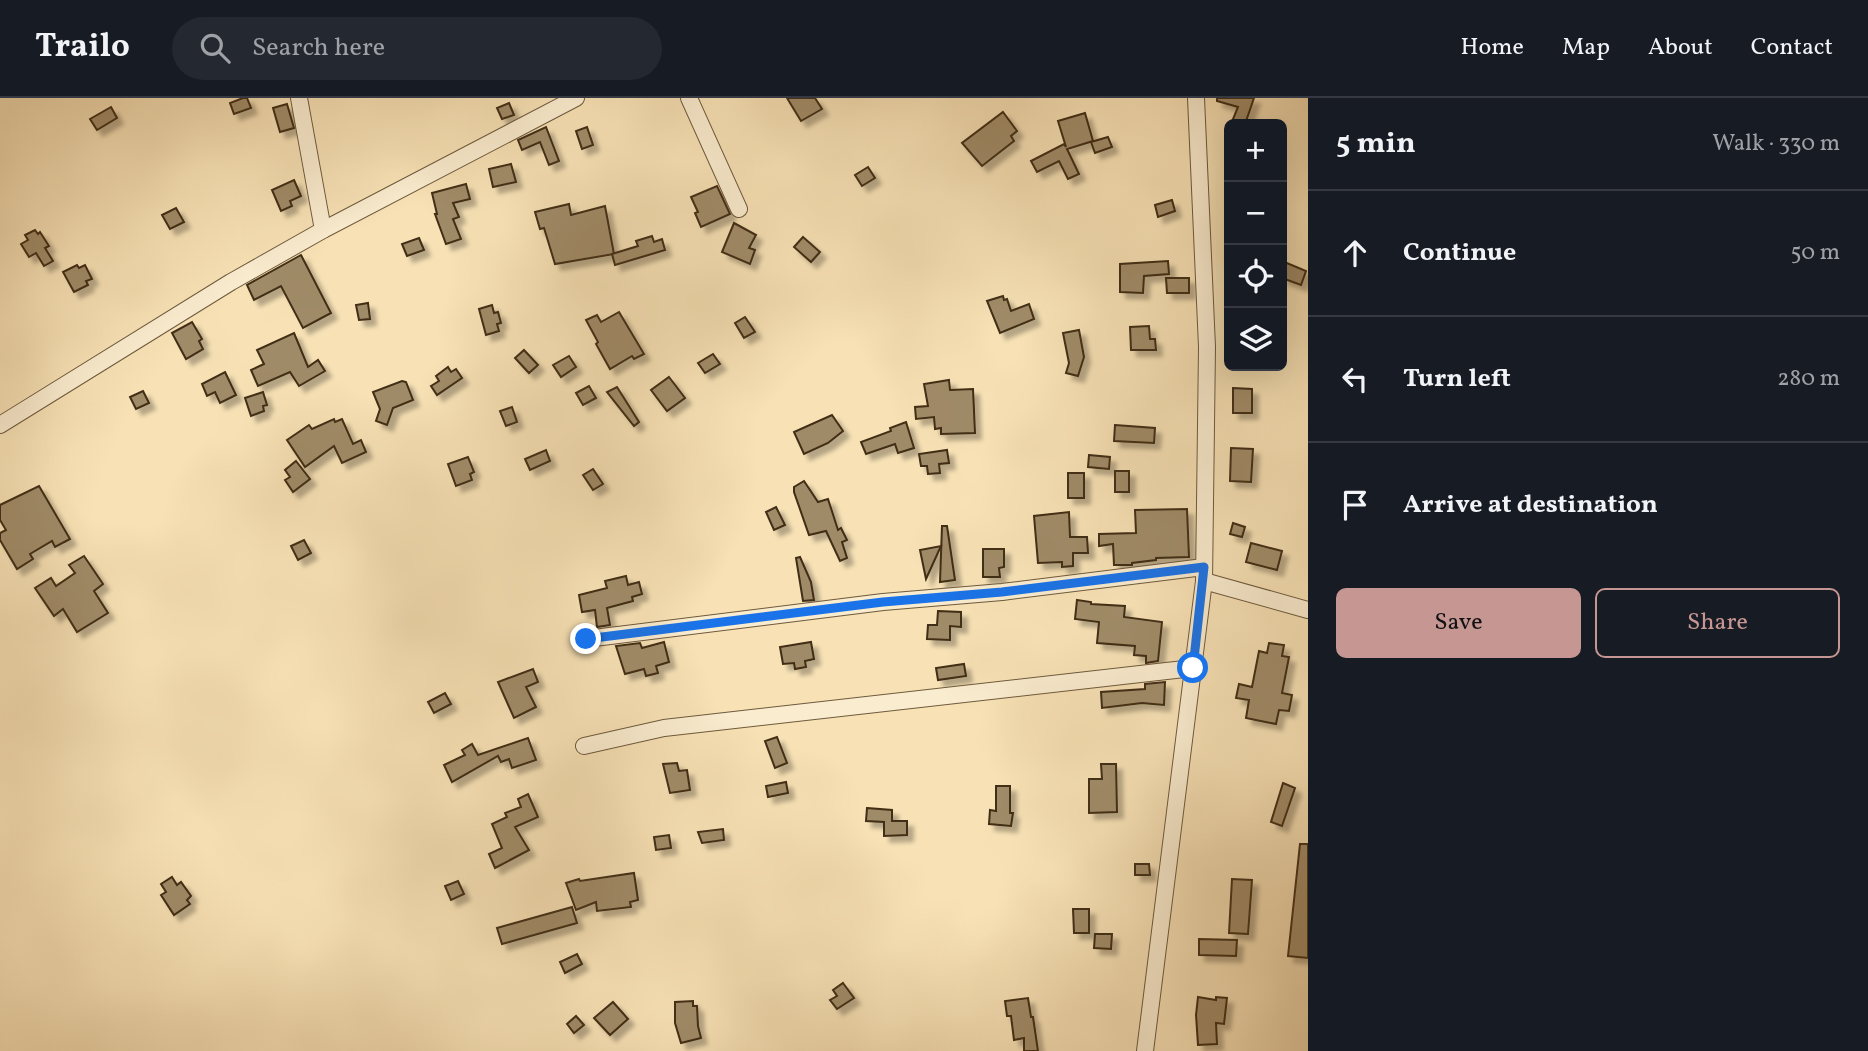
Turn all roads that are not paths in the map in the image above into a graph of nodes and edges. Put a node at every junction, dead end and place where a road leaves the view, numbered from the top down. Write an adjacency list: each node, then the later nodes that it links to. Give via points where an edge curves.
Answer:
1 (299, 98): 6 (street)
2 (576, 98): 6 (street)
3 (689, 98): 5 (street)
4 (1196, 98): 8 (street, via 1207,347)
5 (739, 209)
6 (323, 230): 7 (street)
7 (0, 425)
8 (1204, 574): 9 (street); 10 (street, via 869,604); 11 (street)
9 (1308, 610)
10 (586, 639)
11 (1193, 668): 12 (street, via 664,728); 13 (street)
12 (584, 746)
13 (1145, 1051)

